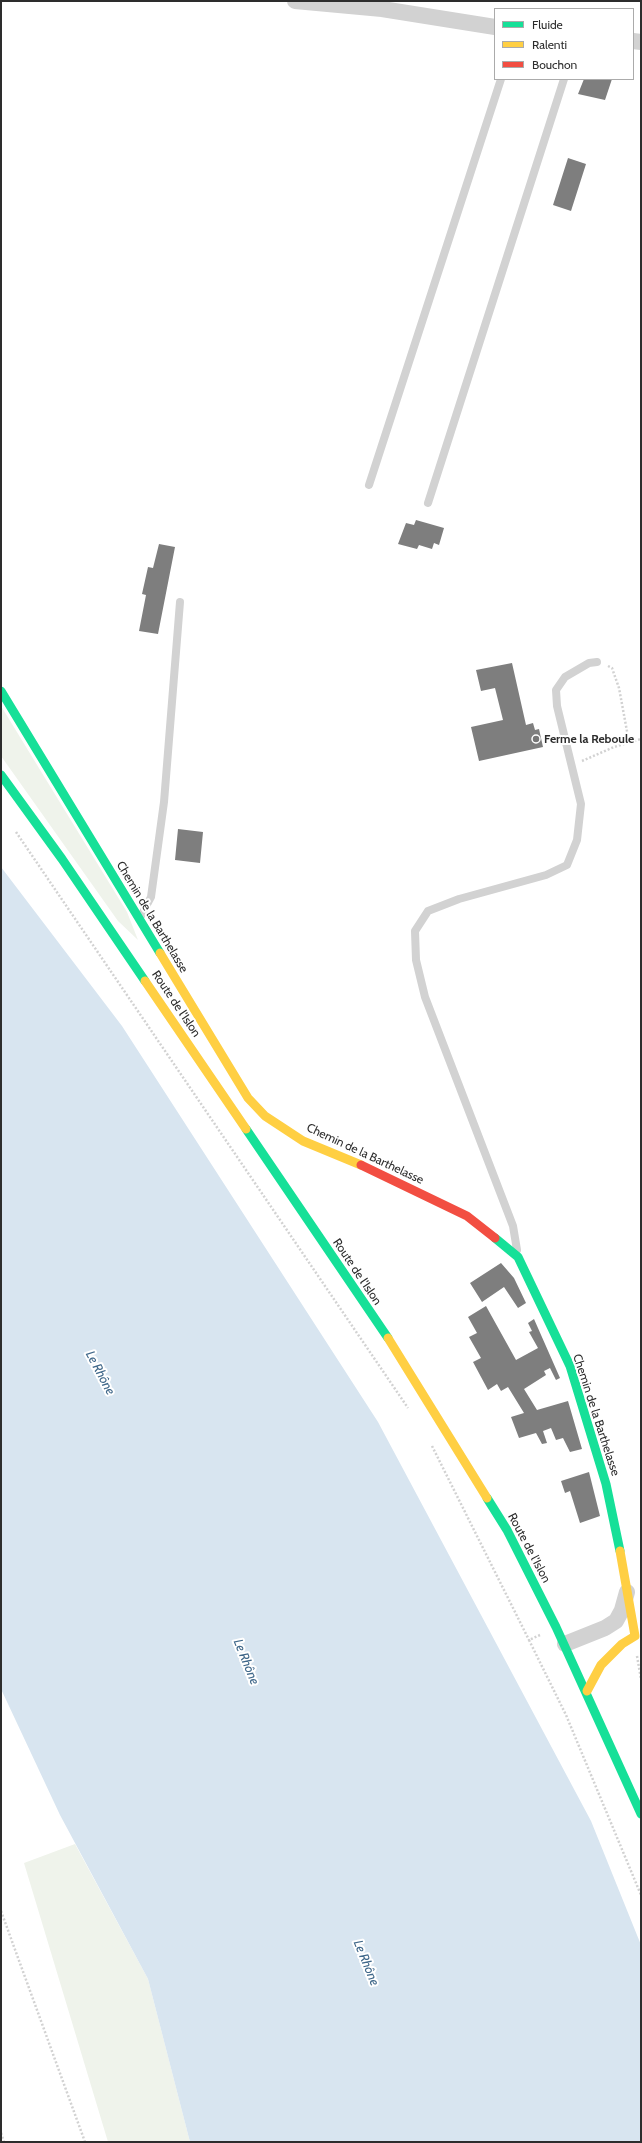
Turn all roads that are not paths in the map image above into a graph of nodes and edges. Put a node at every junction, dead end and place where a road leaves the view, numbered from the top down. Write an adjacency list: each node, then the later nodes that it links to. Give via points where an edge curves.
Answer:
1 (295, 1): 2 (street, via 382,9)
2 (494, 27)
3 (501, 80): 5 (lane)
4 (564, 80): 6 (lane)
5 (369, 485)
6 (428, 503)
7 (180, 602): 11 (lane, via 164,802 151,897)
8 (597, 662): 12 (lane, via 589,663 565,677 556,690 557,706 581,804 577,840 567,865 546,876 428,910 415,931 416,960 425,997 513,1226)
9 (1, 691): 11 (street, Chemin de la Barthelasse)
10 (1, 775): 14 (street, Route de l'Islon, via 71,872 409,1369 506,1530)
11 (139, 919): 12 (street, Chemin de la Barthelasse, via 248,1098 265,1116 303,1141 385,1175 467,1216)
12 (518, 1256): 13 (street, Chemin de la Barthelasse, via 570,1366 606,1484)
13 (627, 1583): 14 (street, via 624,1604 616,1621); 15 (street, Chemin de la Barthelasse, via 634,1636 601,1665)
14 (565, 1644): 15 (street, Route de l'Islon)
15 (587, 1691): 16 (street, Route de l'Islon)
16 (641, 1814)

